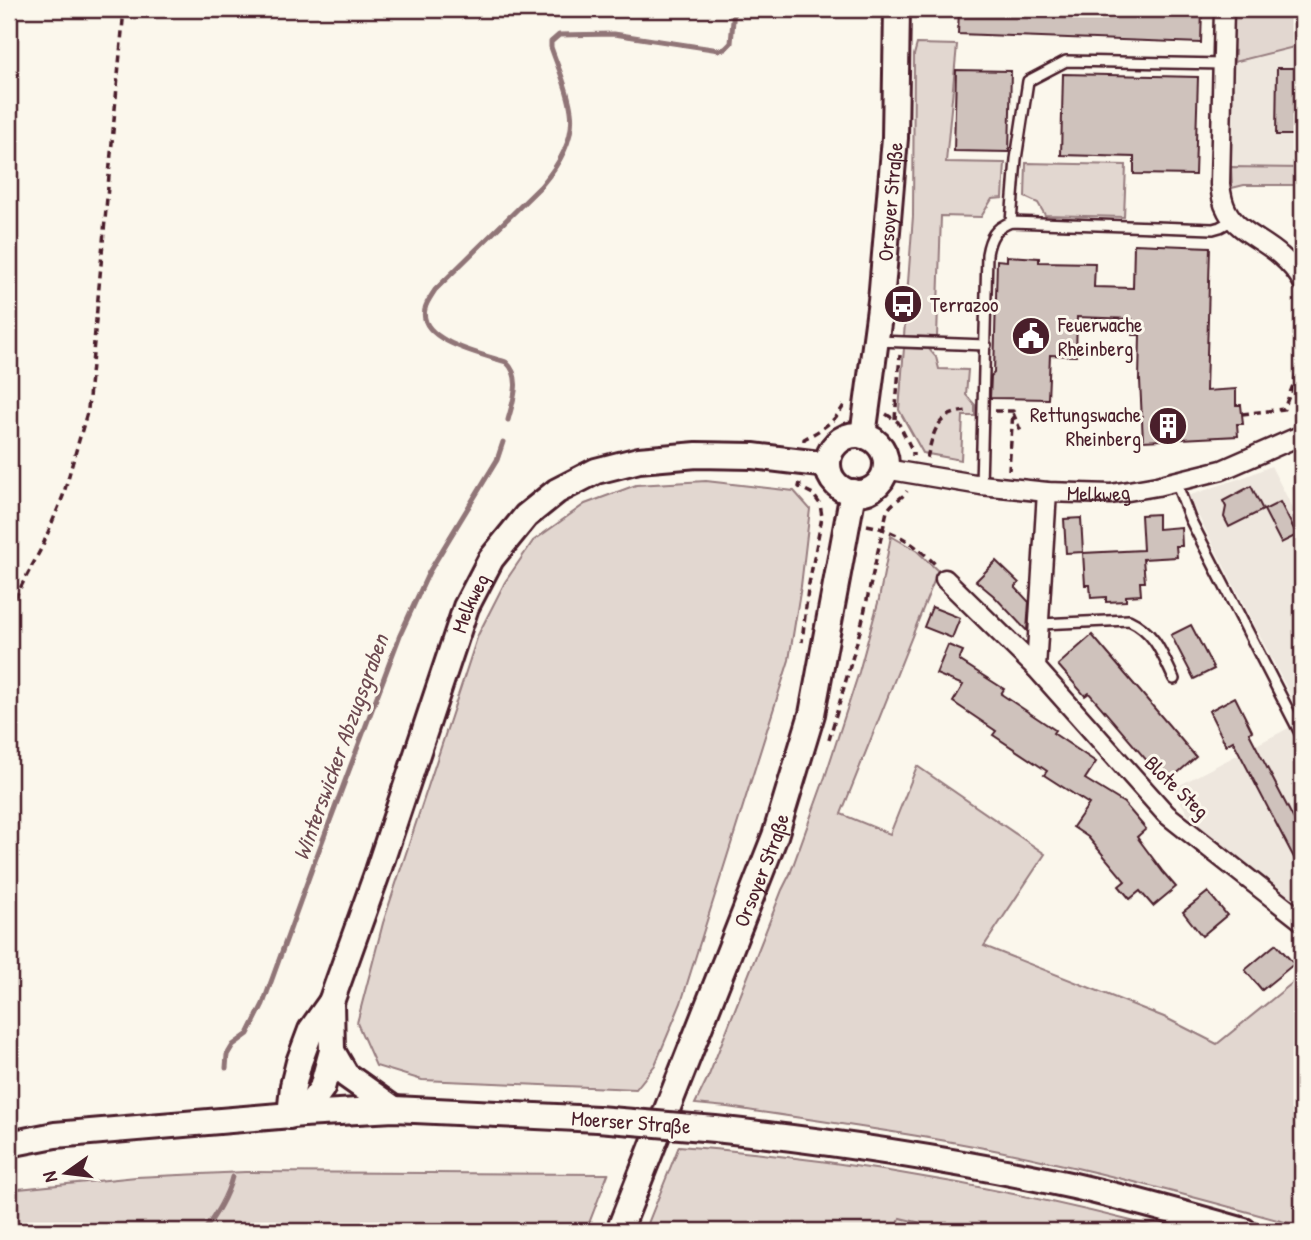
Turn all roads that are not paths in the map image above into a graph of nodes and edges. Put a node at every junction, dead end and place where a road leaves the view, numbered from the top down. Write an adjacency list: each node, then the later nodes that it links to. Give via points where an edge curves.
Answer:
1 (897, 9): 7 (main road, Orsoyer Straße, via 895,138)
2 (1224, 9): 3 (street)
3 (1223, 64): 4 (street, via 1220,184 1222,200); 5 (lane, via 1066,61 1028,81)
4 (1233, 220): 5 (lane, via 1213,229); 6 (street, via 1280,255)
5 (1011, 222): 8 (lane, via 994,232 989,242)
6 (1302, 281)
7 (875, 341): 8 (lane); 10 (main road, Orsoyer Straße)
8 (986, 345): 13 (lane)
9 (1302, 435): 14 (street, Melkweg, via 1222,470)
10 (863, 436): 11 (main road, via 839,442); 12 (main road, via 880,446)
11 (828, 465): 15 (main road, via 836,483); 23 (main road, Melkweg, via 753,456 639,460 596,471 558,491 526,516 491,559 466,607)
12 (885, 470): 13 (street, Melkweg); 15 (main road, via 877,485)
13 (982, 476): 16 (street, Melkweg)
14 (1175, 482): 16 (street, Melkweg, via 1111,494); 21 (lane)
15 (853, 492): 28 (main road, Orsoyer Straße, via 812,714 775,836)
16 (1048, 492): 18 (street)
17 (946, 579): 19 (street, Blote Steg)
18 (1040, 624): 19 (street); 20 (lane, via 1129,620 1149,633)
19 (1037, 668): 22 (street, Blote Steg, via 1166,814)
20 (1174, 678)
21 (1302, 737)
22 (1302, 921)
23 (331, 1002): 24 (main road, Melkweg); 26 (main road, Melkweg, via 311,1030 299,1062 293,1086)
24 (332, 1051): 25 (main road, via 346,1075); 26 (main road, Melkweg, via 322,1088)
25 (394, 1109): 26 (main road, Moerser Straße); 29 (main road, Moerser Straße, bridge, via 598,1119 880,1149 1075,1186)
26 (297, 1115): 27 (main road, Moerser Straße, via 55,1135)
27 (9, 1144)
28 (620, 1231)
29 (1244, 1231)

